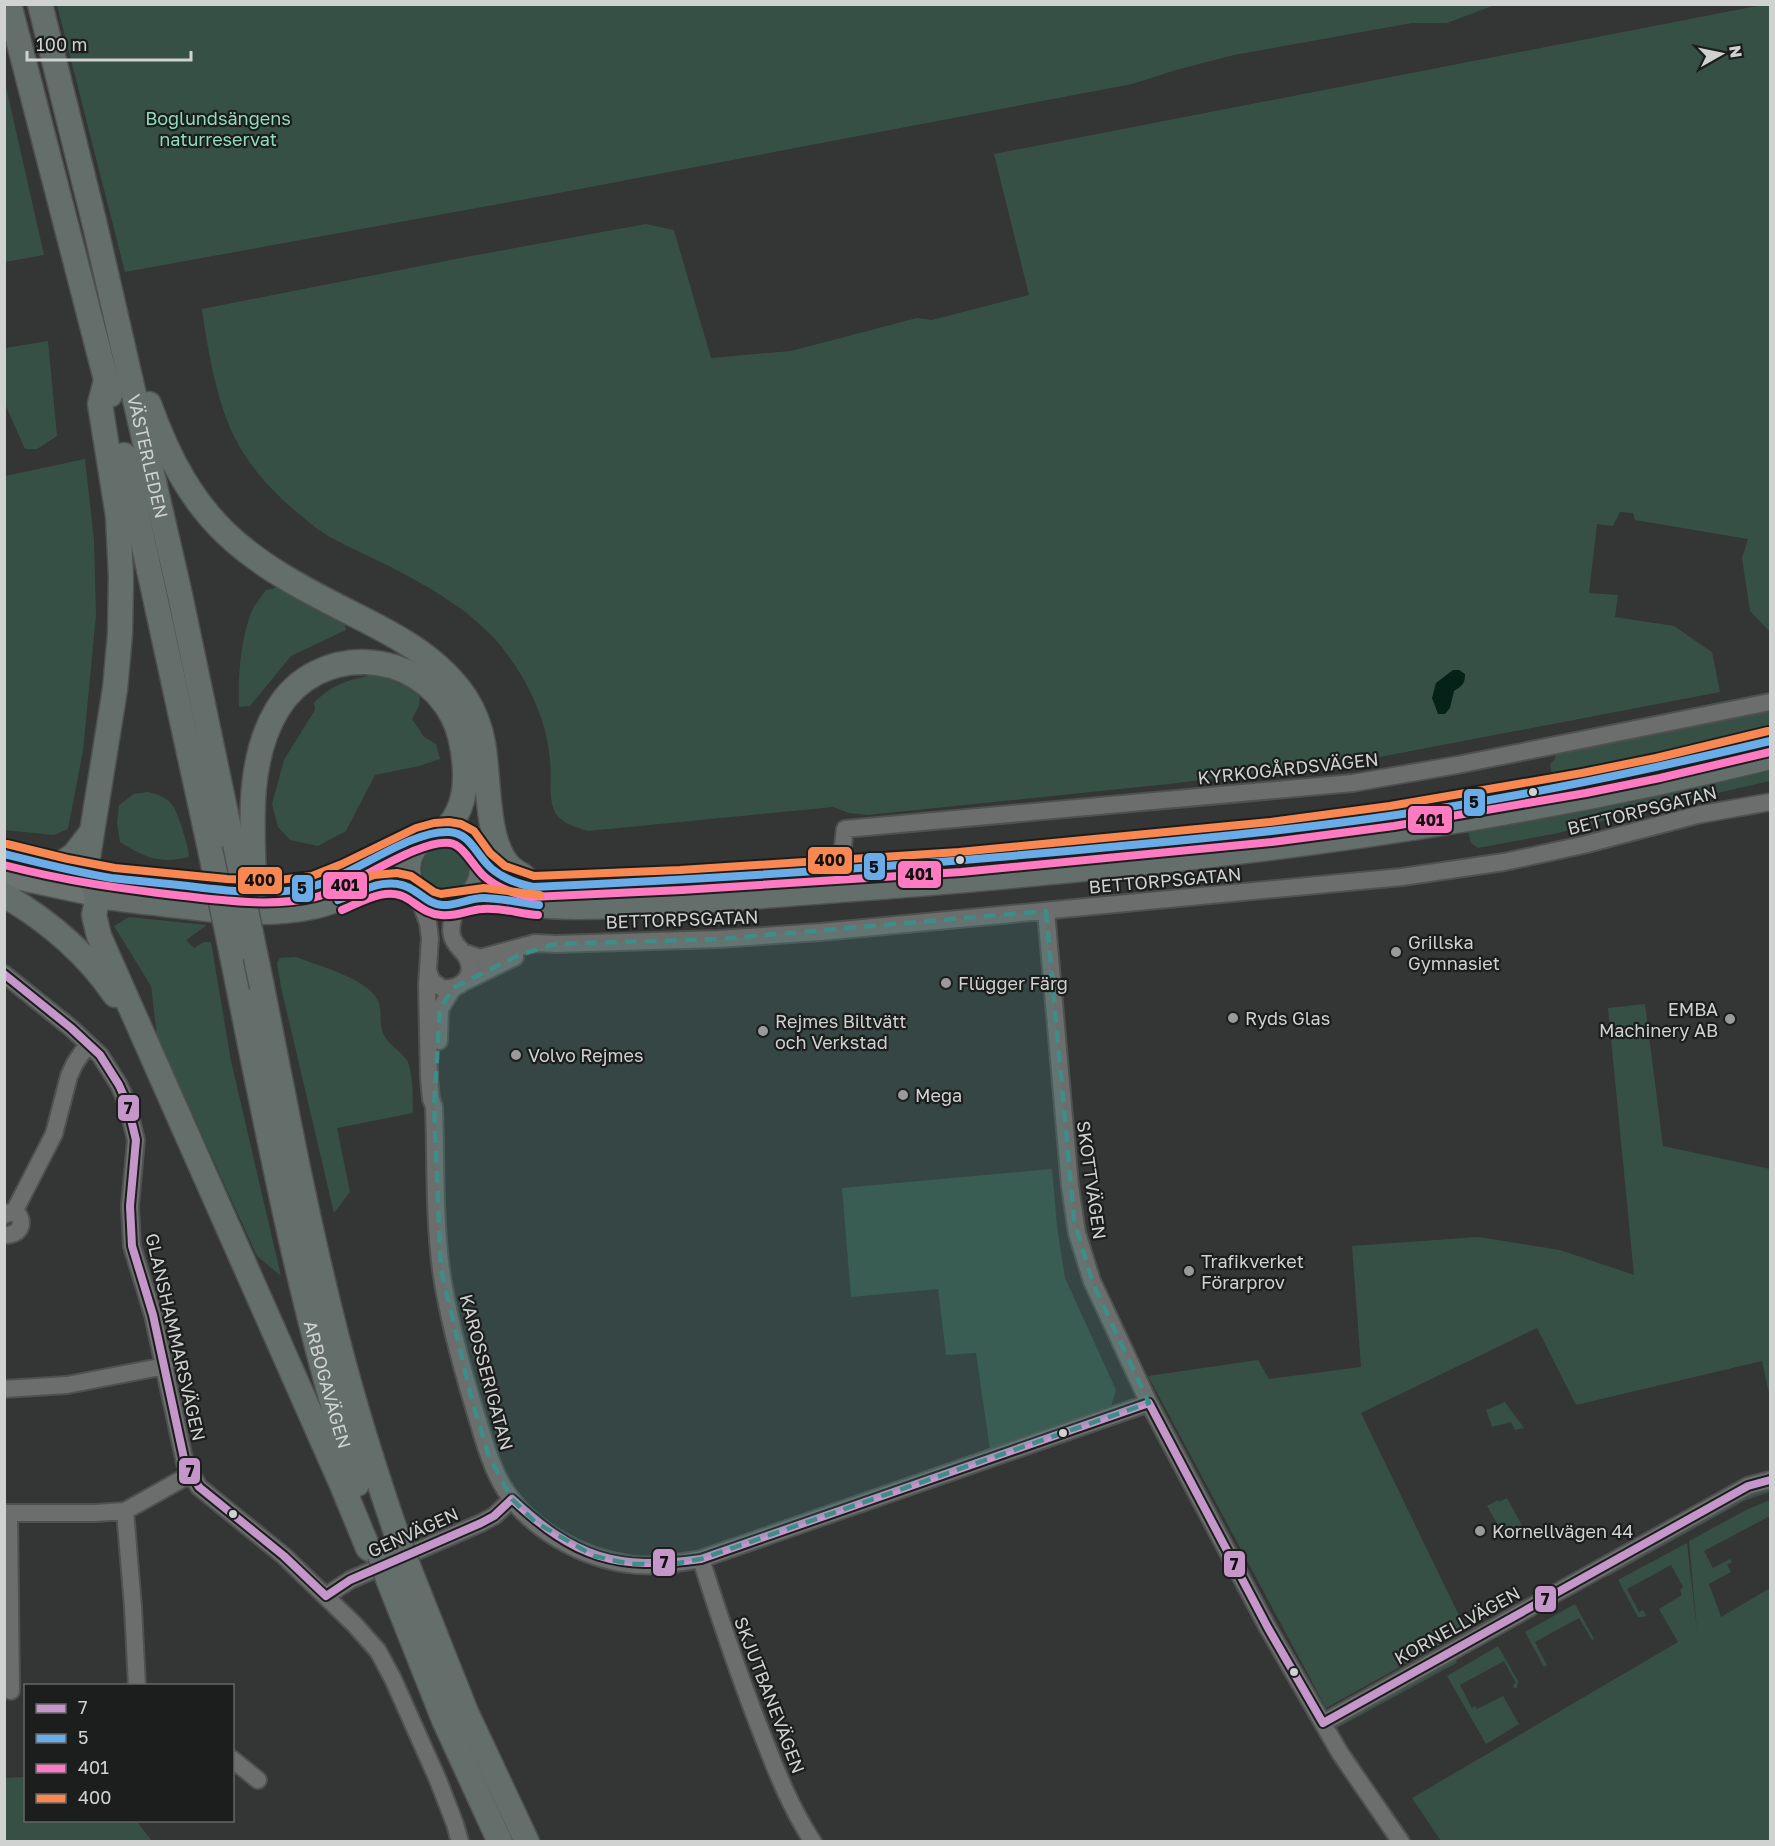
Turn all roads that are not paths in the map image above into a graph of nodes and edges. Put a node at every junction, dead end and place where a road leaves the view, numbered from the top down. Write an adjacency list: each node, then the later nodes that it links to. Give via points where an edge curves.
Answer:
1 (9, 4): 3 (highway, VÄSTERLEDEN, via 106,380)
2 (40, 4): 3 (highway, via 113,302 121,313)
3 (133, 438): 7 (highway, via 181,477 220,529 245,551 287,579 402,639 449,677 478,721); 9 (highway, VÄSTERLEDEN, via 119,537 119,652); 19 (highway, VÄSTERLEDEN, via 180,595); 24 (highway, VÄSTERLEDEN, bridge)
4 (1770, 702): 15 (street, KYRKOGÅRDSVÄGEN, via 1353,783 845,829)
5 (1770, 741): 13 (highway, via 1594,781 1392,816)
6 (1770, 757): 13 (highway, via 1609,794 1434,825 1240,852)
7 (486, 769): 12 (highway); 20 (highway, via 497,842 513,870 524,876 553,880)
8 (1770, 802): 27 (street, BETTORPSGATAN, via 1697,815 1574,847 1471,868)
9 (92, 831): 14 (highway, via 74,855); 16 (highway, VÄSTERLEDEN)
10 (436, 833): 12 (highway, via 456,834 467,840); 19 (highway, via 459,813 465,784 463,751 450,712 429,686 407,672 366,661 336,664 296,686 278,709 265,736 257,768); 21 (highway, via 419,842 410,856 409,875); 24 (highway, via 315,886)
11 (4, 854): 14 (main road)
12 (479, 857): 20 (highway, via 519,885); 25 (highway, via 480,881)
13 (1054, 863): 15 (highway); 25 (highway, via 891,886 589,907 487,898)
14 (57, 866): 16 (main road)
15 (840, 870): 20 (highway)
16 (88, 874): 18 (highway); 23 (highway)
17 (4, 876): 23 (main road)
18 (136, 881): 23 (highway, via 130,889); 24 (highway)
19 (247, 881): 26 (highway, VÄSTERLEDEN, bridge); 33 (highway, bridge)
20 (627, 883)
21 (416, 892): 24 (highway, via 394,883 381,883 301,909 260,912); 25 (highway, via 437,904); 30 (street, KAROSSERIGATAN, via 429,930)
22 (4, 895): 34 (highway, via 45,922 90,964 116,996)
23 (98, 896): 24 (highway); 34 (highway, via 94,915 99,936)
24 (220, 902): 47 (highway, ARBOGAVÄGEN, bridge, via 291,1242 328,1392)
25 (460, 902): 29 (street, via 451,935)
26 (246, 910): 33 (highway, ARBOGAVÄGEN, bridge)
27 (1046, 911): 28 (street, BETTORPSGATAN, via 731,938); 41 (street, SKOTTVÄGEN, via 1076,1226 1092,1281)
28 (556, 944): 29 (street, BETTORPSGATAN, via 535,943 485,958); 32 (street, BETTORPSGATAN, via 521,954)
29 (463, 952): 32 (street, via 470,967)
30 (428, 971): 32 (street, via 442,988); 36 (street, KAROSSERIGATAN, via 429,1078)
31 (4, 974): 35 (street, GLANSHAMMARSVÄGEN)
32 (459, 984): 36 (street, KAROSSERIGATAN, via 447,995 440,1010 438,1098)
33 (262, 987): 47 (highway, ARBOGAVÄGEN, via 327,1297)
34 (130, 1004): 47 (highway, via 368,1548)
35 (88, 1044): 37 (street, via 69,1076 54,1134); 39 (street, GLANSHAMMARSVÄGEN, via 119,1085 132,1123 136,1140 130,1206 132,1246)
36 (434, 1107): 44 (street, KAROSSERIGATAN, via 438,1234 450,1319 489,1457)
37 (10, 1212): 38 (street, via 20,1215 22,1223 14,1235)
38 (4, 1235)
39 (165, 1366): 40 (street, via 67,1385); 42 (street, GLANSHAMMARSVÄGEN, via 184,1463)
40 (4, 1389)
41 (1149, 1403): 48 (street, KAROSSERIGATAN); 53 (street, SKOTTVÄGEN)
42 (192, 1476): 45 (street); 50 (street, GLANSHAMMARSVÄGEN, via 199,1487)
43 (1770, 1480): 53 (street, KORNELLVÄGEN, via 1748,1486)
44 (512, 1499): 48 (street, KAROSSERIGATAN, via 535,1522 594,1556 630,1564 672,1564); 50 (street, GENVÄGEN, via 481,1523 350,1580)
45 (125, 1511): 46 (street); 51 (street)
46 (7, 1513): 52 (street)
47 (391, 1551): 49 (highway, ARBOGAVÄGEN, bridge)
48 (700, 1558): 59 (street, SKJUTBANEVÄGEN, via 774,1767)
49 (399, 1575): 57 (highway, ARBOGAVÄGEN, via 447,1728); 58 (highway, ARBOGAVÄGEN)
50 (326, 1596): 56 (street, GLANSHAMMARSVÄGEN, via 368,1638 390,1672 438,1780)
51 (137, 1684)
52 (14, 1691)
53 (1323, 1723): 60 (street, SKOTTVÄGEN)
54 (234, 1762): 55 (street)
55 (258, 1780)
56 (460, 1842)
57 (500, 1842)
58 (527, 1842)
59 (813, 1842)
60 (1401, 1842)

